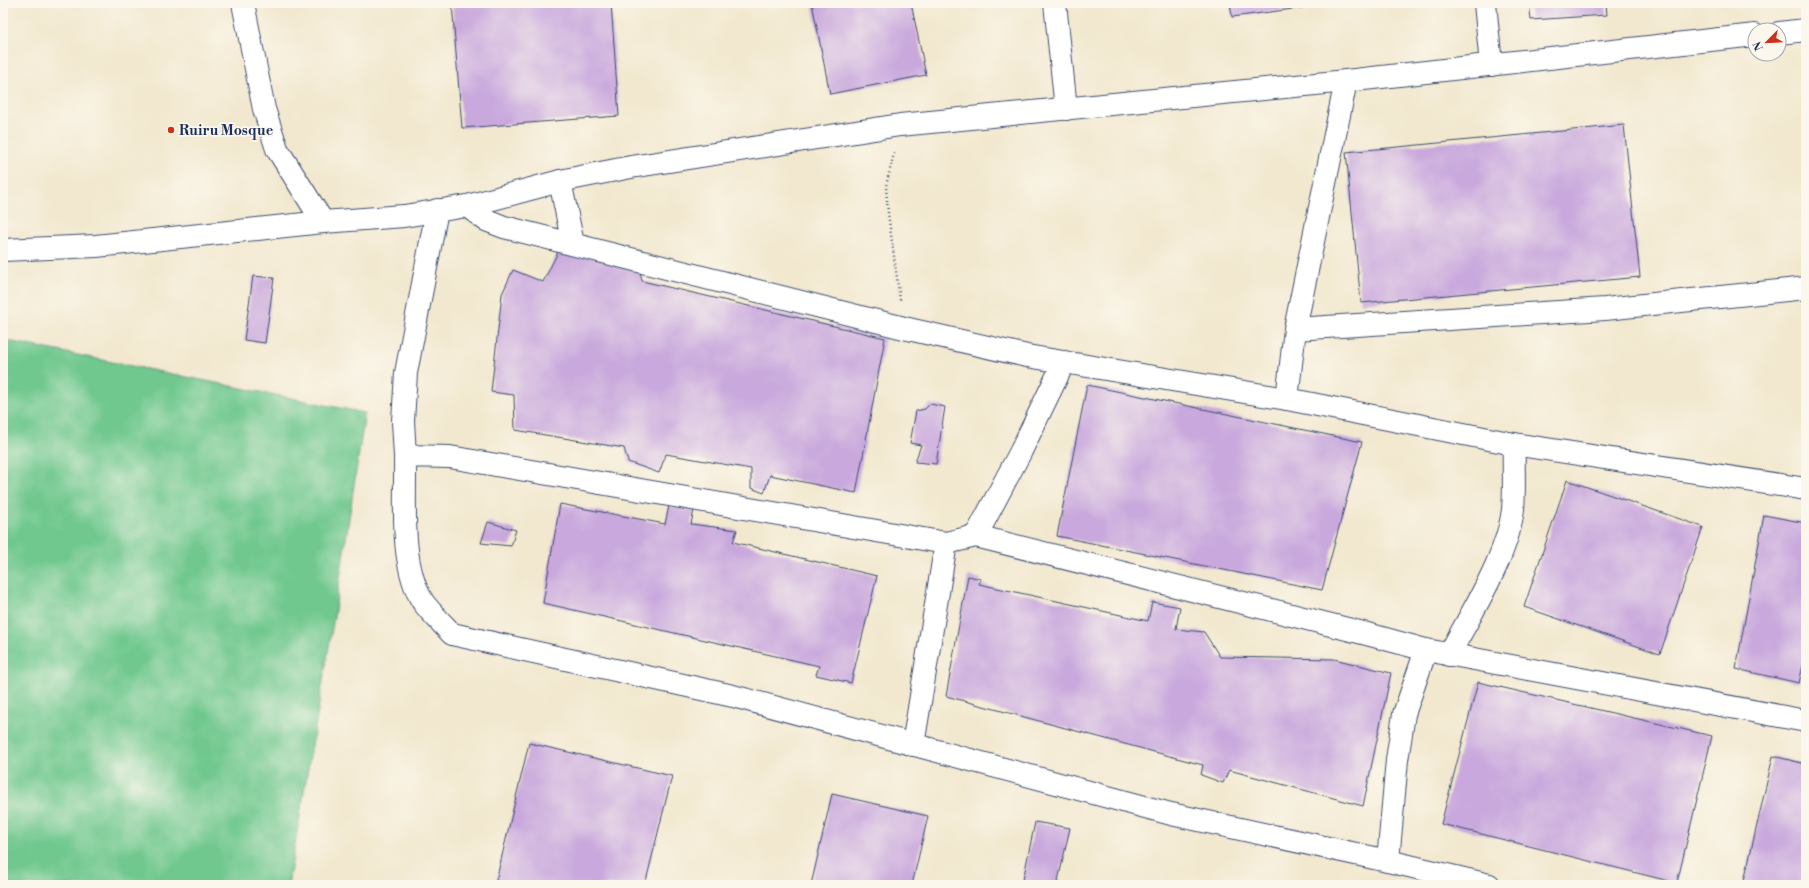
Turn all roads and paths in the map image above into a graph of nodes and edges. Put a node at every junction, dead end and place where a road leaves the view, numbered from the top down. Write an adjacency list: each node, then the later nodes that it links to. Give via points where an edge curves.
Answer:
1 (243, 3): 14 (street, via 264,109 277,149)
2 (1055, 3): 9 (street)
3 (1485, 3): 7 (street)
4 (1806, 30): 5 (street)
5 (1787, 32)
6 (1747, 36): 7 (street)
7 (1491, 65): 8 (street)
8 (1346, 81): 9 (street); 19 (street)
9 (1066, 109): 10 (street)
10 (900, 125): 11 (street, via 766,148 631,167); 18 (path, via 886,186)
11 (560, 181): 12 (street); 15 (street)
12 (467, 206): 13 (street); 15 (street, via 486,220 504,227)
13 (437, 210): 14 (street, via 404,216); 23 (street, via 406,373 403,421)
14 (323, 222): 16 (street, via 96,246)
15 (573, 244): 18 (street)
16 (3, 250)
17 (1806, 288): 19 (street, via 1604,309)
18 (904, 328): 20 (street)
19 (1295, 329): 21 (street)
20 (1064, 362): 21 (street); 25 (street, via 1022,451)
21 (1287, 399): 22 (street)
22 (1514, 444): 24 (street); 28 (street, via 1513,509 1506,538)
23 (405, 456): 26 (street, via 450,456); 30 (street, via 406,547 412,576 423,602 452,634 733,696)
24 (1806, 489)
25 (976, 536): 26 (street); 27 (street)
26 (946, 543): 30 (street)
27 (1426, 650): 28 (street); 31 (street, via 1403,722)
28 (1449, 655): 29 (street)
29 (1806, 721)
30 (913, 745): 31 (street, via 1171,814)
31 (1388, 861): 32 (street)
32 (1489, 885)

